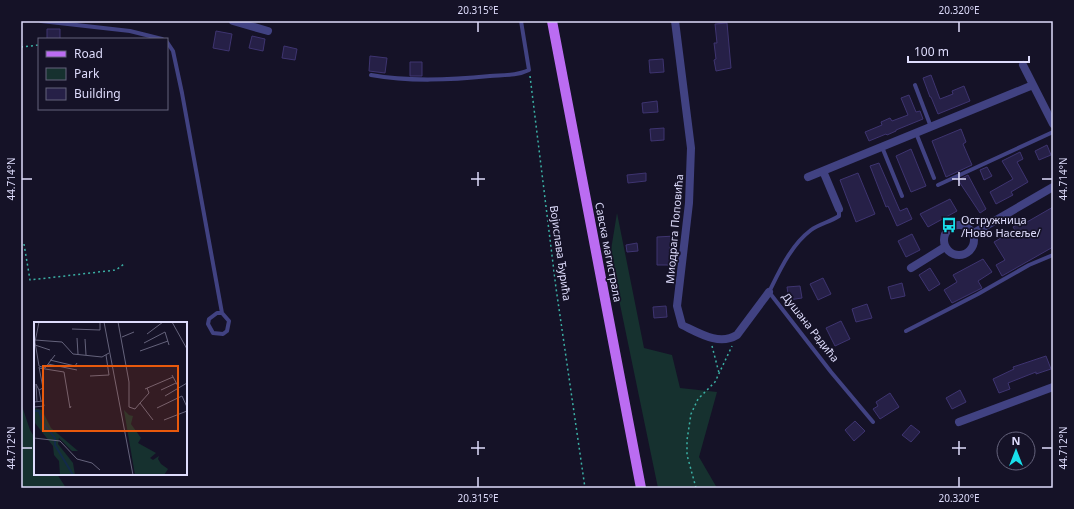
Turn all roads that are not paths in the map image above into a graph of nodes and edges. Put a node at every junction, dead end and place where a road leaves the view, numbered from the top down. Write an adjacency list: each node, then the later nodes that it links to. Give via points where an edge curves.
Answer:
1 (41, 21): 7 (lane, via 130,31)
2 (233, 21): 6 (street)
3 (520, 21): 10 (lane, via 529,70 509,75 445,80 396,79)
4 (552, 21): 35 (main road, Савска магистрала)
5 (675, 21): 29 (street, Миодрага Поповића, via 691,148 689,203 677,306 682,326 709,338 726,339 738,335)
6 (268, 31)
7 (158, 38)
8 (168, 44): 30 (lane, via 173,51 182,93)
9 (1023, 65): 12 (street)
10 (371, 75)
11 (914, 84): 14 (lane)
12 (1033, 85): 13 (street); 14 (street)
13 (1053, 124)
14 (931, 127): 16 (street)
15 (1053, 132): 21 (lane)
16 (916, 133): 17 (street); 20 (lane)
17 (882, 147): 18 (street); 23 (lane)
18 (823, 171): 19 (street); 24 (street, Душана Радића)
19 (808, 177)
20 (934, 178)
21 (938, 186)
22 (1053, 187): 25 (street)
23 (902, 196)
24 (839, 209): 29 (lane, Душана Радића, via 839,216 811,230 800,241 789,255)
25 (972, 234): 26 (street, via 961,226 952,227 944,238); 26 (street, via 974,243 965,254 952,254)
26 (945, 247): 28 (street)
27 (1053, 255): 31 (lane, via 1029,265)
28 (911, 268)
29 (769, 292): 33 (lane, Душана Радића)
30 (222, 313): 30 (lane, via 227,316 230,326 223,334 218,335 209,329 208,324 212,315)
31 (906, 331)
32 (1053, 387): 34 (street)
33 (873, 422)
34 (960, 422)
35 (641, 488)

